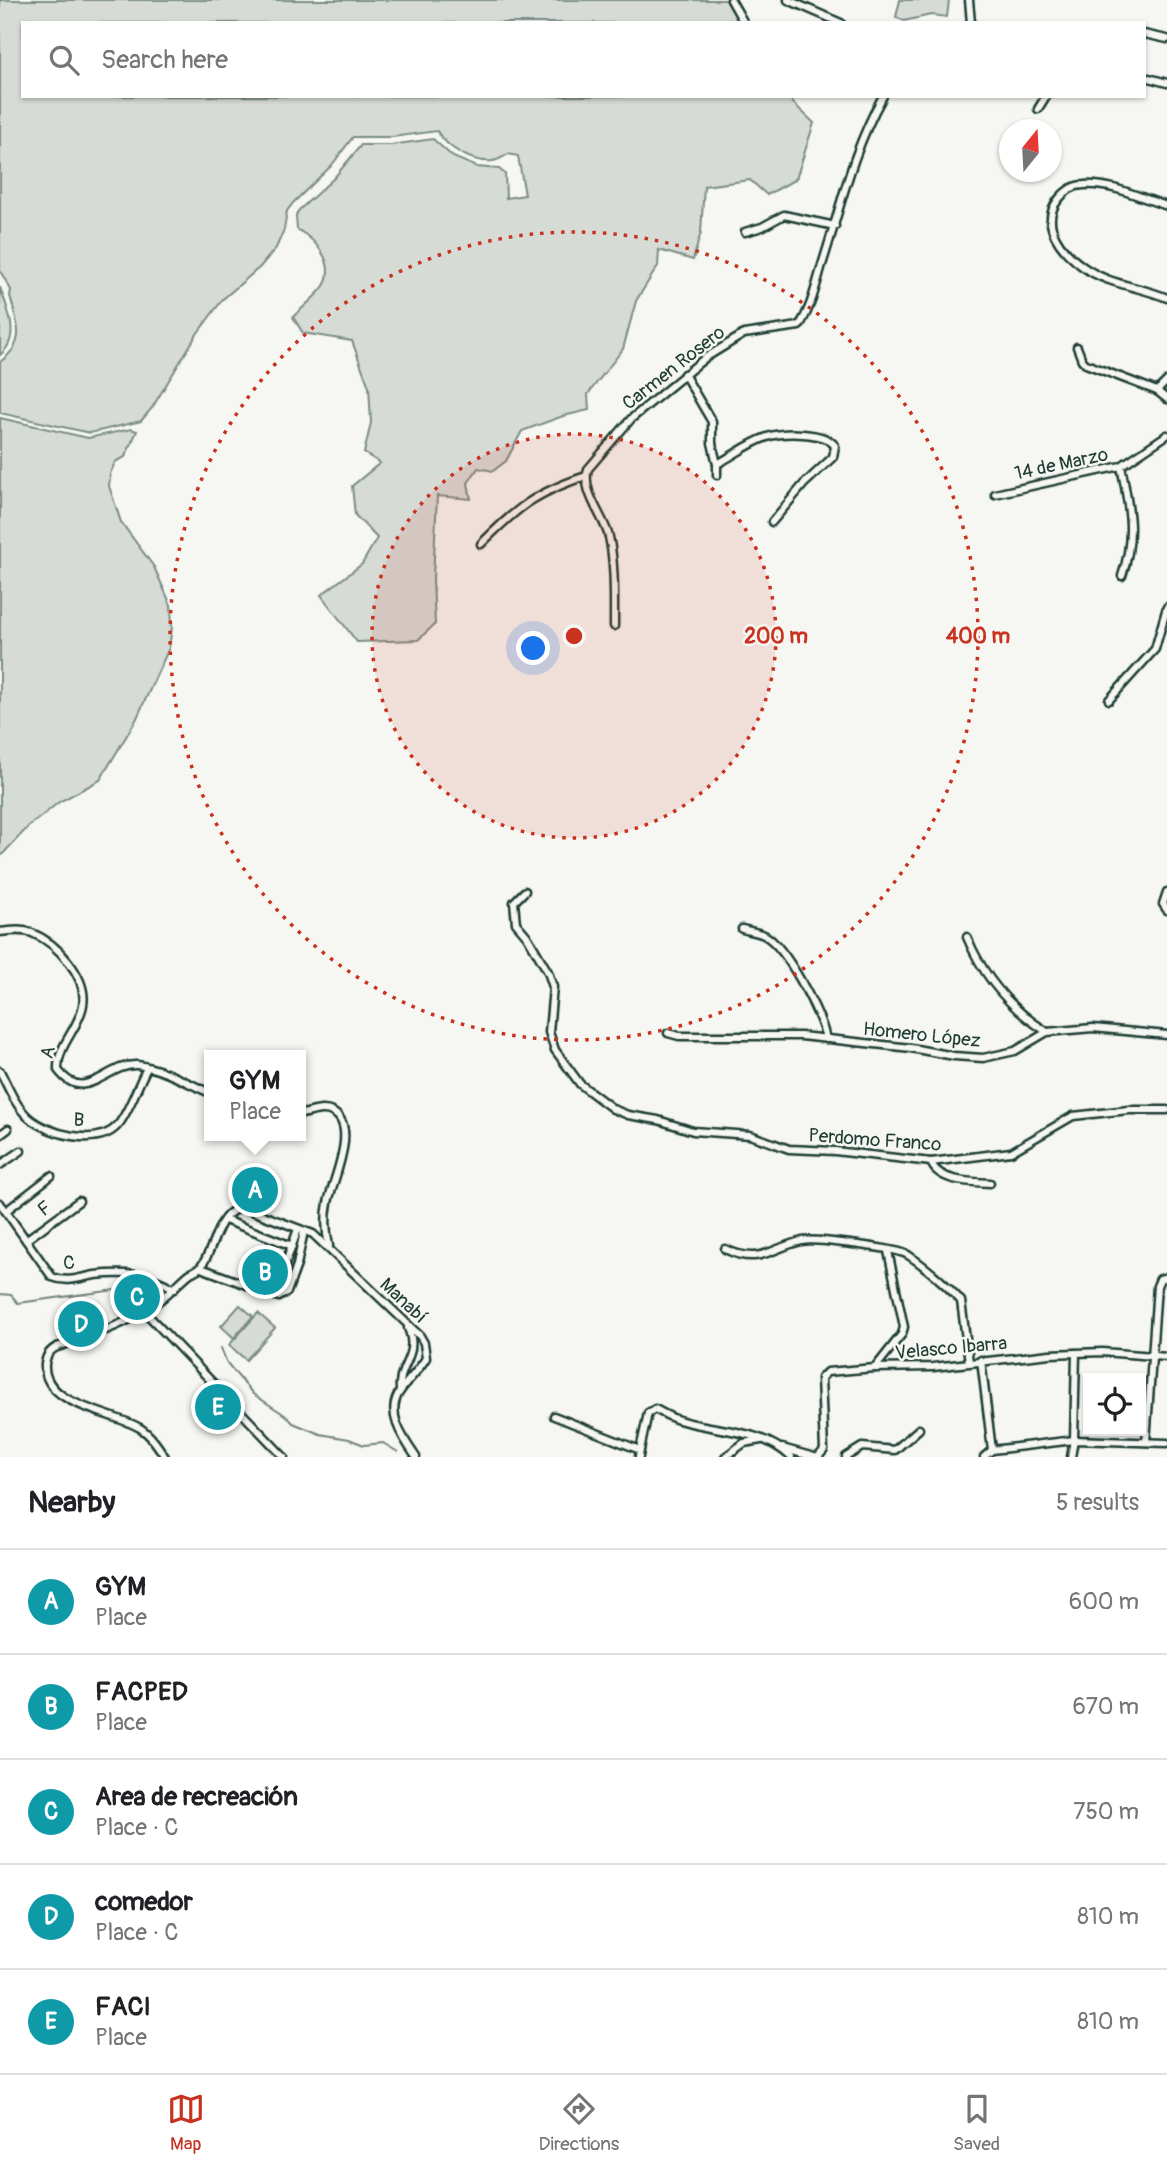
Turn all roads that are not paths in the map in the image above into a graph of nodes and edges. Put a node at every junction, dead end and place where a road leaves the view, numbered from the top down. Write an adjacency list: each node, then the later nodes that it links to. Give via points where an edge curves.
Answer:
1 (731, 0): 4 (street)
2 (788, 0): 5 (street)
3 (969, 0): 6 (street)
4 (743, 21)
5 (836, 21)
6 (971, 21)
7 (1146, 34): 8 (street)
8 (1167, 39)
9 (1149, 78): 10 (street)
10 (1167, 83)
11 (882, 98): 15 (street, Carmen Rosero, via 853,159)
12 (1045, 98): 13 (street)
13 (1038, 109)
14 (1167, 206): 17 (street, via 1110,187 1082,185 1059,199 1050,226 1067,253 1084,267 1107,281)
15 (835, 226): 16 (street, via 784,215); 19 (street, Carmen Rosero, via 799,326 744,334)
16 (745, 232)
17 (1167, 298)
18 (1077, 347): 21 (street, via 1086,365)
19 (684, 374): 24 (street, via 711,419); 27 (street, Carmen Rosero, via 631,418)
20 (1167, 381): 21 (street)
21 (1157, 391): 22 (street)
22 (1167, 400)
23 (1167, 435): 25 (street, 14 de Marzo)
24 (717, 464): 26 (street); 29 (street, via 773,436 819,436 832,441 833,457)
25 (1121, 466): 28 (street, 14 de Marzo); 31 (street, via 1131,525)
26 (717, 475)
27 (586, 476): 30 (street, via 523,504); 33 (street, via 609,538)
28 (995, 494)
29 (772, 522)
30 (481, 544)
31 (1122, 576)
32 (1167, 607): 34 (street, via 1155,649)
33 (614, 626)
34 (1109, 700)
35 (525, 891): 53 (street, Perdomo Franco, via 513,910 553,987 549,1032 555,1050 580,1084 613,1109 693,1131 750,1135 789,1149)
36 (1167, 892): 37 (street, via 1163,904)
37 (1167, 910)
38 (742, 929): 44 (street, via 764,935 792,963)
39 (0, 932): 45 (street, A, via 17,930 45,939 79,979 83,1006 60,1051 58,1070 62,1075 78,1085 124,1066)
40 (967, 937): 42 (street, via 982,970 1007,999)
41 (668, 1032): 44 (street, Homero López, via 679,1036)
42 (1047, 1032): 43 (street, Homero López, via 1093,1028); 44 (street, Homero López, via 1015,1051 983,1058)
43 (1167, 1035)
44 (826, 1039)
45 (147, 1068): 46 (street, B, via 118,1125 98,1136 82,1137 43,1128 27,1116); 47 (street, A)
46 (0, 1071)
47 (204, 1091)
48 (1167, 1110): 53 (street, Perdomo Franco, via 1073,1116 1011,1152)
49 (306, 1113): 64 (street, via 332,1112 345,1133 327,1204)
50 (8, 1129): 51 (street)
51 (0, 1135)
52 (21, 1151): 54 (street)
53 (931, 1162): 56 (street, via 943,1176)
54 (0, 1165)
55 (51, 1176): 59 (street)
56 (989, 1183)
57 (79, 1201): 62 (street, F)
58 (0, 1203): 59 (street, C)
59 (6, 1211): 62 (street, C)
60 (225, 1220): 61 (street, Manabí, via 234,1208 244,1208); 63 (street); 69 (street)
61 (301, 1230): 63 (street); 64 (street, Manabí); 68 (street)
62 (26, 1240): 71 (street, C, via 52,1277 60,1280 130,1273)
63 (292, 1246): 67 (street)
64 (330, 1248): 74 (street, Manabí)
65 (725, 1249): 66 (street, via 752,1257 803,1240 822,1240)
66 (888, 1251): 79 (street, via 907,1254 960,1299); 80 (street, via 904,1327)
67 (286, 1261): 68 (street); 72 (street)
68 (297, 1265): 72 (street, via 287,1292)
69 (201, 1268): 71 (street); 72 (street)
70 (1164, 1278): 76 (street, via 1157,1286)
71 (174, 1289): 73 (street)
72 (274, 1295)
73 (144, 1311): 93 (street, via 50,1350 45,1368 60,1394 142,1429); 94 (street)
74 (406, 1323): 81 (street, via 412,1345 400,1376); 81 (street, Manabí, via 424,1343 426,1358)
75 (1076, 1353): 76 (street, Velasco Ibarra); 78 (street, Velasco Ibarra); 85 (street)
76 (1151, 1355): 77 (street, Velasco Ibarra); 86 (street)
77 (1167, 1357)
78 (981, 1360): 79 (street, Velasco Ibarra); 91 (street)
79 (969, 1362): 80 (street, Velasco Ibarra)
80 (875, 1368): 99 (street, Velasco Ibarra, via 835,1370 821,1378 824,1450)
81 (400, 1391): 95 (street, via 396,1423)
82 (554, 1416): 92 (street)
83 (919, 1429): 90 (street, via 895,1450)
84 (763, 1439): 88 (street); 89 (street); 92 (street, via 680,1420 654,1409 648,1413)
85 (1074, 1440): 86 (street); 91 (street); 103 (street)
86 (1146, 1442): 87 (street)
87 (1167, 1443)
88 (738, 1448): 96 (street); 97 (street)
89 (782, 1448): 98 (street); 99 (street, Velasco Ibarra)
90 (855, 1450): 100 (street); 101 (street)
91 (992, 1450): 102 (street)
92 (639, 1454)
93 (165, 1457)
94 (284, 1457)
95 (416, 1457)
96 (725, 1457)
97 (741, 1457)
98 (791, 1457)
99 (816, 1457)
100 (846, 1457)
101 (863, 1457)
102 (984, 1457)
103 (1071, 1457)

